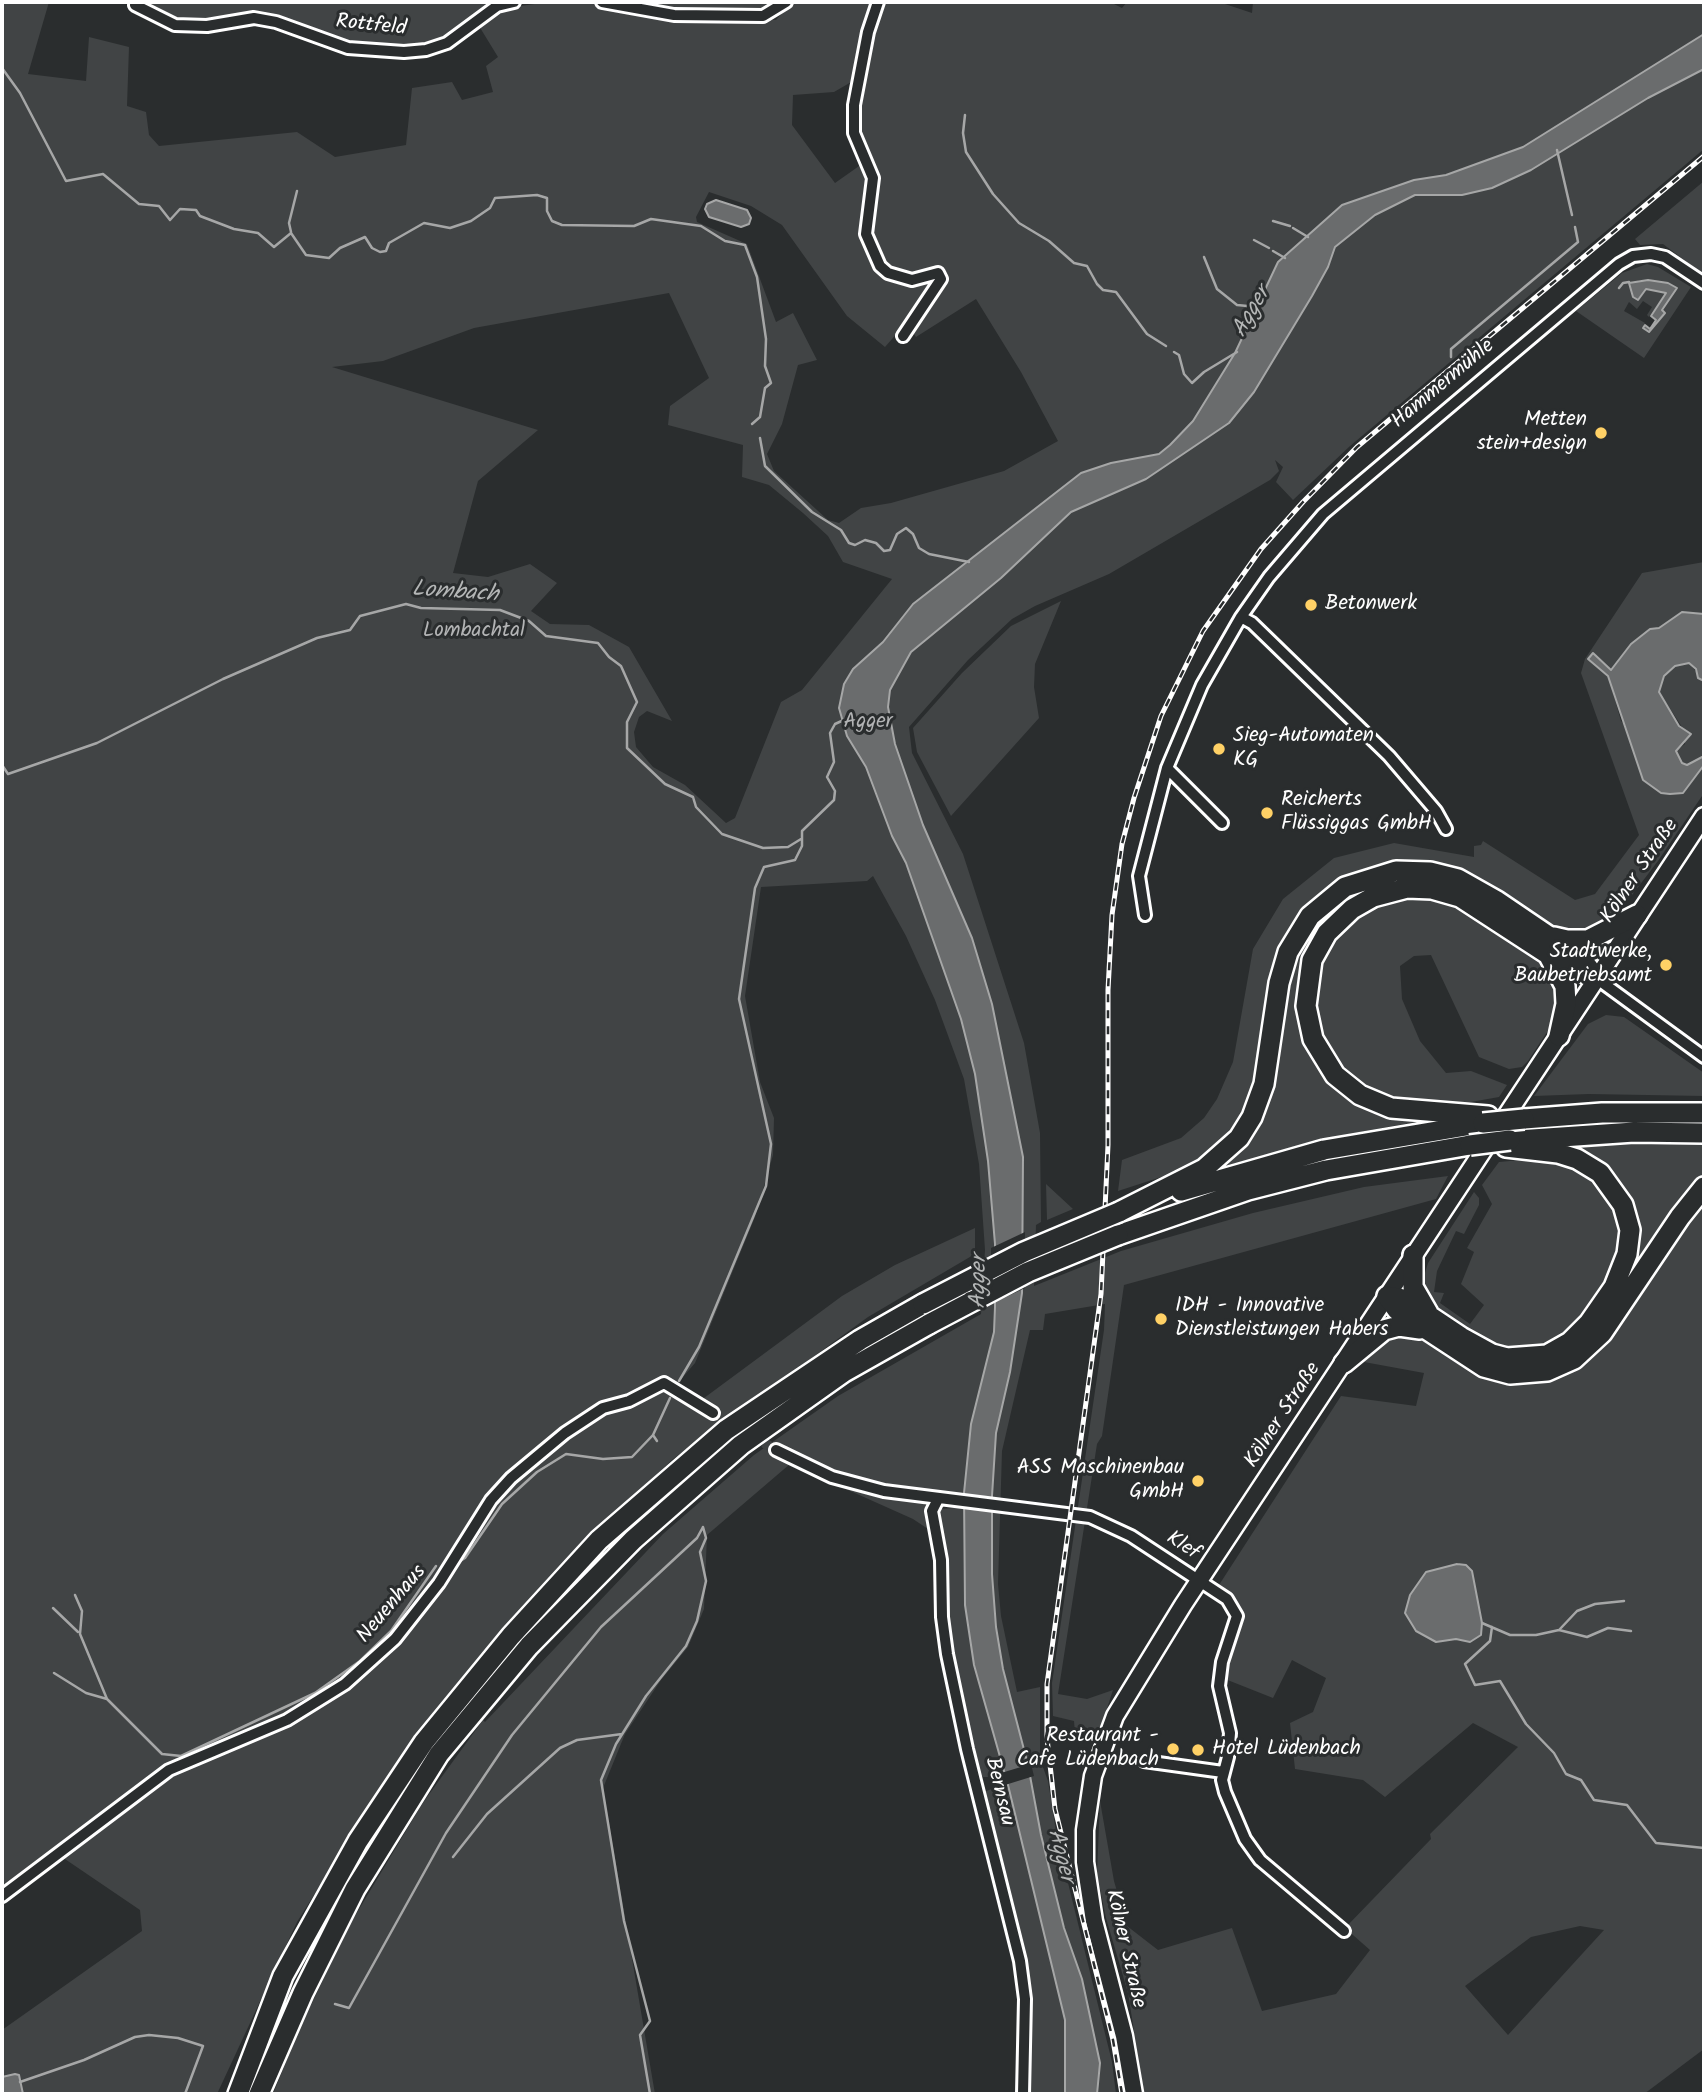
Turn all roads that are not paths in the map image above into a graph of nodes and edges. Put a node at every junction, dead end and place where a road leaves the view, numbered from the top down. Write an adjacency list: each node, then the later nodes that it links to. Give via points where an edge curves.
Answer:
1 (514, 2): 5 (street, Rottfeld, via 497,6 447,43 404,52 348,48 254,18 206,26 175,25)
2 (602, 2): 3 (street, via 674,15 763,16)
3 (786, 2)
4 (878, 2): 7 (street, via 854,105 854,134 873,178 866,234 880,266 888,273 905,279 937,274 941,279)
5 (135, 5)
6 (1704, 283): 8 (street, Hammermühle, via 1665,257 1633,256 1619,264 1324,514)
7 (903, 336)
8 (1241, 617): 9 (street, Hammermühle, via 1202,685); 12 (street, via 1389,756)
9 (1167, 768): 11 (street); 13 (street, Hammermühle, via 1139,876)
10 (1704, 816): 14 (main road, Kölner Straße)
11 (1222, 823)
12 (1446, 829)
13 (1145, 915)
14 (1637, 915): 15 (highway, via 1588,940); 17 (main road, Kölner Straße)
15 (1547, 935): 17 (highway, via 1580,958); 25 (highway, via 1484,892 1444,875 1396,871 1345,887 1310,916 1288,952 1264,1084 1239,1138 1204,1169)
16 (1549, 955): 17 (highway); 18 (highway, via 1565,986); 21 (highway, via 1460,897 1420,887 1363,901 1333,926 1312,960 1305,994 1307,1019 1317,1049 1335,1075 1360,1095 1391,1108)
17 (1596, 978): 18 (main road, Kölner Straße); 19 (street)
18 (1559, 1037): 26 (main road, Kölner Straße)
19 (1704, 1058)
20 (1704, 1114): 21 (highway, bridge)
21 (1485, 1120): 25 (highway, via 1324,1150)
22 (1704, 1133): 23 (highway, via 1633,1132)
23 (1508, 1144): 28 (highway, via 1577,1159 1610,1183 1630,1230 1628,1254 1619,1277 1581,1332 1559,1350 1536,1358 1492,1354); 39 (highway, bridge, via 1469,1145 1326,1170 1248,1190 1118,1234 1028,1272 929,1324 845,1372 741,1445 633,1540 529,1646 439,1754 355,1889)
24 (1704, 1187): 28 (highway, via 1602,1333 1560,1367 1534,1374 1497,1371 1471,1361)
25 (1119, 1212): 38 (highway, bridge, via 1024,1252 860,1340 726,1430 599,1540 511,1636 425,1742 358,1841 283,1976)
26 (1413, 1255): 27 (main road, Kölner Straße); 28 (highway, via 1413,1287)
27 (1387, 1296): 28 (highway, via 1397,1310); 29 (main road, Kölner Straße)
28 (1427, 1323): 29 (highway, via 1384,1330)
29 (1344, 1363): 33 (main road, Kölner Straße)
30 (713, 1413): 36 (street, Neuenhaus, via 664,1383 603,1408 565,1433 491,1500 439,1583 394,1639 345,1684 287,1720 169,1770)
31 (776, 1450): 32 (street, via 850,1483)
32 (938, 1499): 33 (street, Klef, via 1090,1517 1130,1536); 40 (street, Bernsau, via 932,1511 952,1679 1025,1999)
33 (1200, 1581): 35 (street, Klef, via 1227,1599 1237,1616 1220,1672 1230,1733); 41 (main road, Kölner Straße, via 1115,1716 1088,1800 1088,1892)
34 (1144, 1762): 35 (street)
35 (1223, 1772): 37 (street, Klef, via 1225,1793 1251,1848 1270,1871)
36 (2, 1896)
37 (1344, 1931)
38 (238, 2094)
39 (259, 2094)
40 (1023, 2094)
41 (1134, 2094)

